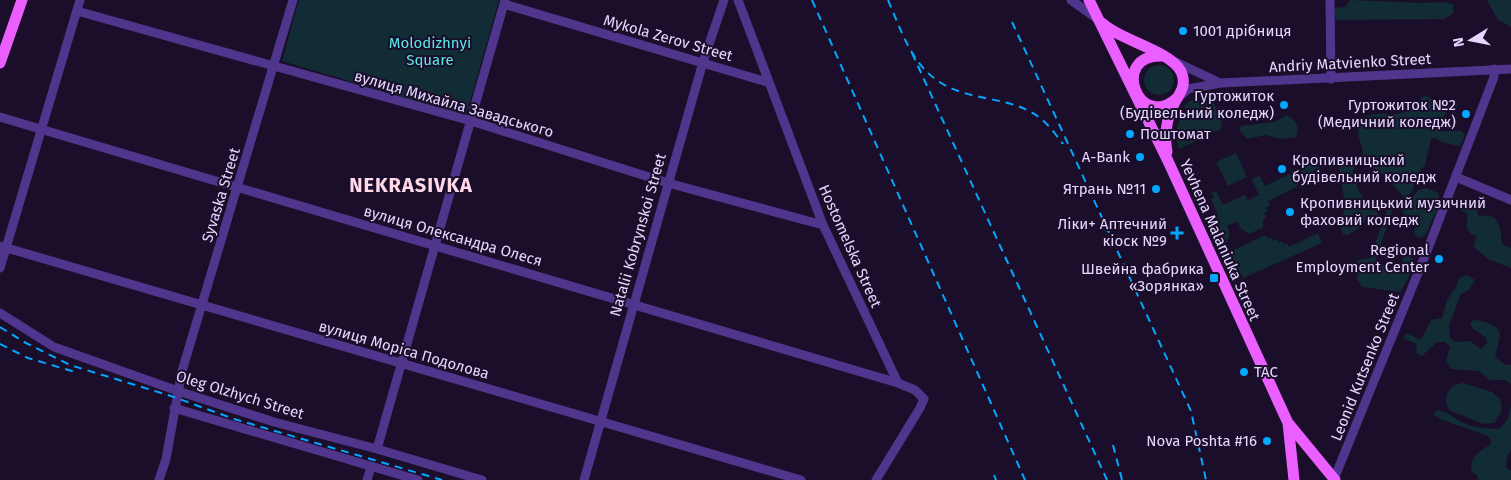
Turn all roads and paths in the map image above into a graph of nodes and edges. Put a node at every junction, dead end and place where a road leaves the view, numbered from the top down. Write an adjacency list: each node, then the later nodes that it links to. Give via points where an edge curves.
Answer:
1 (22, 0): 14 (main road)
2 (80, 0): 10 (street)
3 (293, 0): 15 (street, Syvaska Street)
4 (724, 0): 13 (street, Natalii Kobrynskoi Street)
5 (738, 0): 19 (street, Hostomelska Street)
6 (1071, 0): 11 (street, Yevhena Malaniuka Street)
7 (1090, 0): 11 (main road)
8 (1330, 0): 18 (street)
9 (504, 2): 13 (street, Mykola Zerov Street); 24 (street)
10 (77, 11): 15 (street, вулиця Михайла Завадського); 25 (street)
11 (1099, 21): 12 (main road, via 1122,37); 21 (main road, Yevhena Malaniuka Street)
12 (1170, 58): 20 (street); 21 (main road, via 1154,56 1140,63 1133,78); 22 (main road, via 1184,78)
13 (703, 62): 19 (street, Mykola Zerov Street); 28 (street, Natalii Kobrynskoi Street)
14 (0, 63)
15 (274, 66): 24 (street, вулиця Михайла Завадського); 29 (street, Syvaska Street)
16 (1494, 69): 17 (street, Andriy Matvienko Street); 18 (street, Andriy Matvienko Street); 27 (street, Leonid Kutsenko Street, via 1494,77)
17 (1511, 69)
18 (1331, 79): 20 (street, Andriy Matvienko Street)
19 (768, 82): 31 (street, Hostomelska Street)
20 (1220, 84): 22 (street, Andriy Matvienko Street, via 1188,89)
21 (1135, 92): 22 (main road, via 1144,102 1155,106 1166,105); 26 (main road, Yevhena Malaniuka Street)
22 (1178, 97): 26 (main road, via 1165,130)
23 (0, 117): 25 (street, вулиця Олександра Олеся)
24 (471, 121): 28 (street, вулиця Михайла Завадського); 32 (street)
25 (43, 131): 29 (street, вулиця Олександра Олеся); 33 (street)
26 (1168, 161): 43 (main road, Yevhena Malaniuka Street)
27 (1456, 177): 30 (street); 46 (street, Leonid Kutsenko Street)
28 (668, 183): 31 (street, вулиця Михайла Завадського); 35 (street, Natalii Kobrynskoi Street)
29 (238, 188): 32 (street, вулиця Олександра Олеся); 36 (street, Syvaska Street)
30 (1511, 200)
31 (823, 225): 39 (street, Hostomelska Street)
32 (436, 245): 35 (street, вулиця Олександра Олеся); 38 (street)
33 (3, 247): 34 (street); 36 (street, вулиця Моріса Подолова)
34 (0, 268)
35 (632, 304): 39 (street, вулиця Олександра Олеся); 42 (street, Natalii Kobrynskoi Street)
36 (202, 306): 38 (street, вулиця Моріса Подолова); 40 (street, Syvaska Street)
37 (0, 313): 40 (street, Oleg Olzhych Street, via 54,347)
38 (403, 363): 42 (street, вулиця Моріса Подолова); 44 (street)
39 (898, 383): 53 (street, via 915,390 924,399)
40 (177, 394): 41 (street, Syvaska Street); 44 (street, Oleg Olzhych Street)
41 (174, 408): 45 (street, Oleg Olzhych Street); 47 (street, Syvaska Street, via 166,459)
42 (600, 421): 51 (street, Natalii Kobrynskoi Street); 52 (street, вулиця Моріса Подолова)
43 (1288, 423): 46 (main road); 54 (main road)
44 (377, 449): 50 (street, Oleg Olzhych Street)
45 (371, 467): 48 (street); 49 (street, Oleg Olzhych Street)
46 (1334, 479)
47 (159, 480)
48 (367, 480)
49 (418, 480)
50 (482, 480)
51 (584, 480)
52 (801, 480)
53 (876, 480)
54 (1294, 480)

